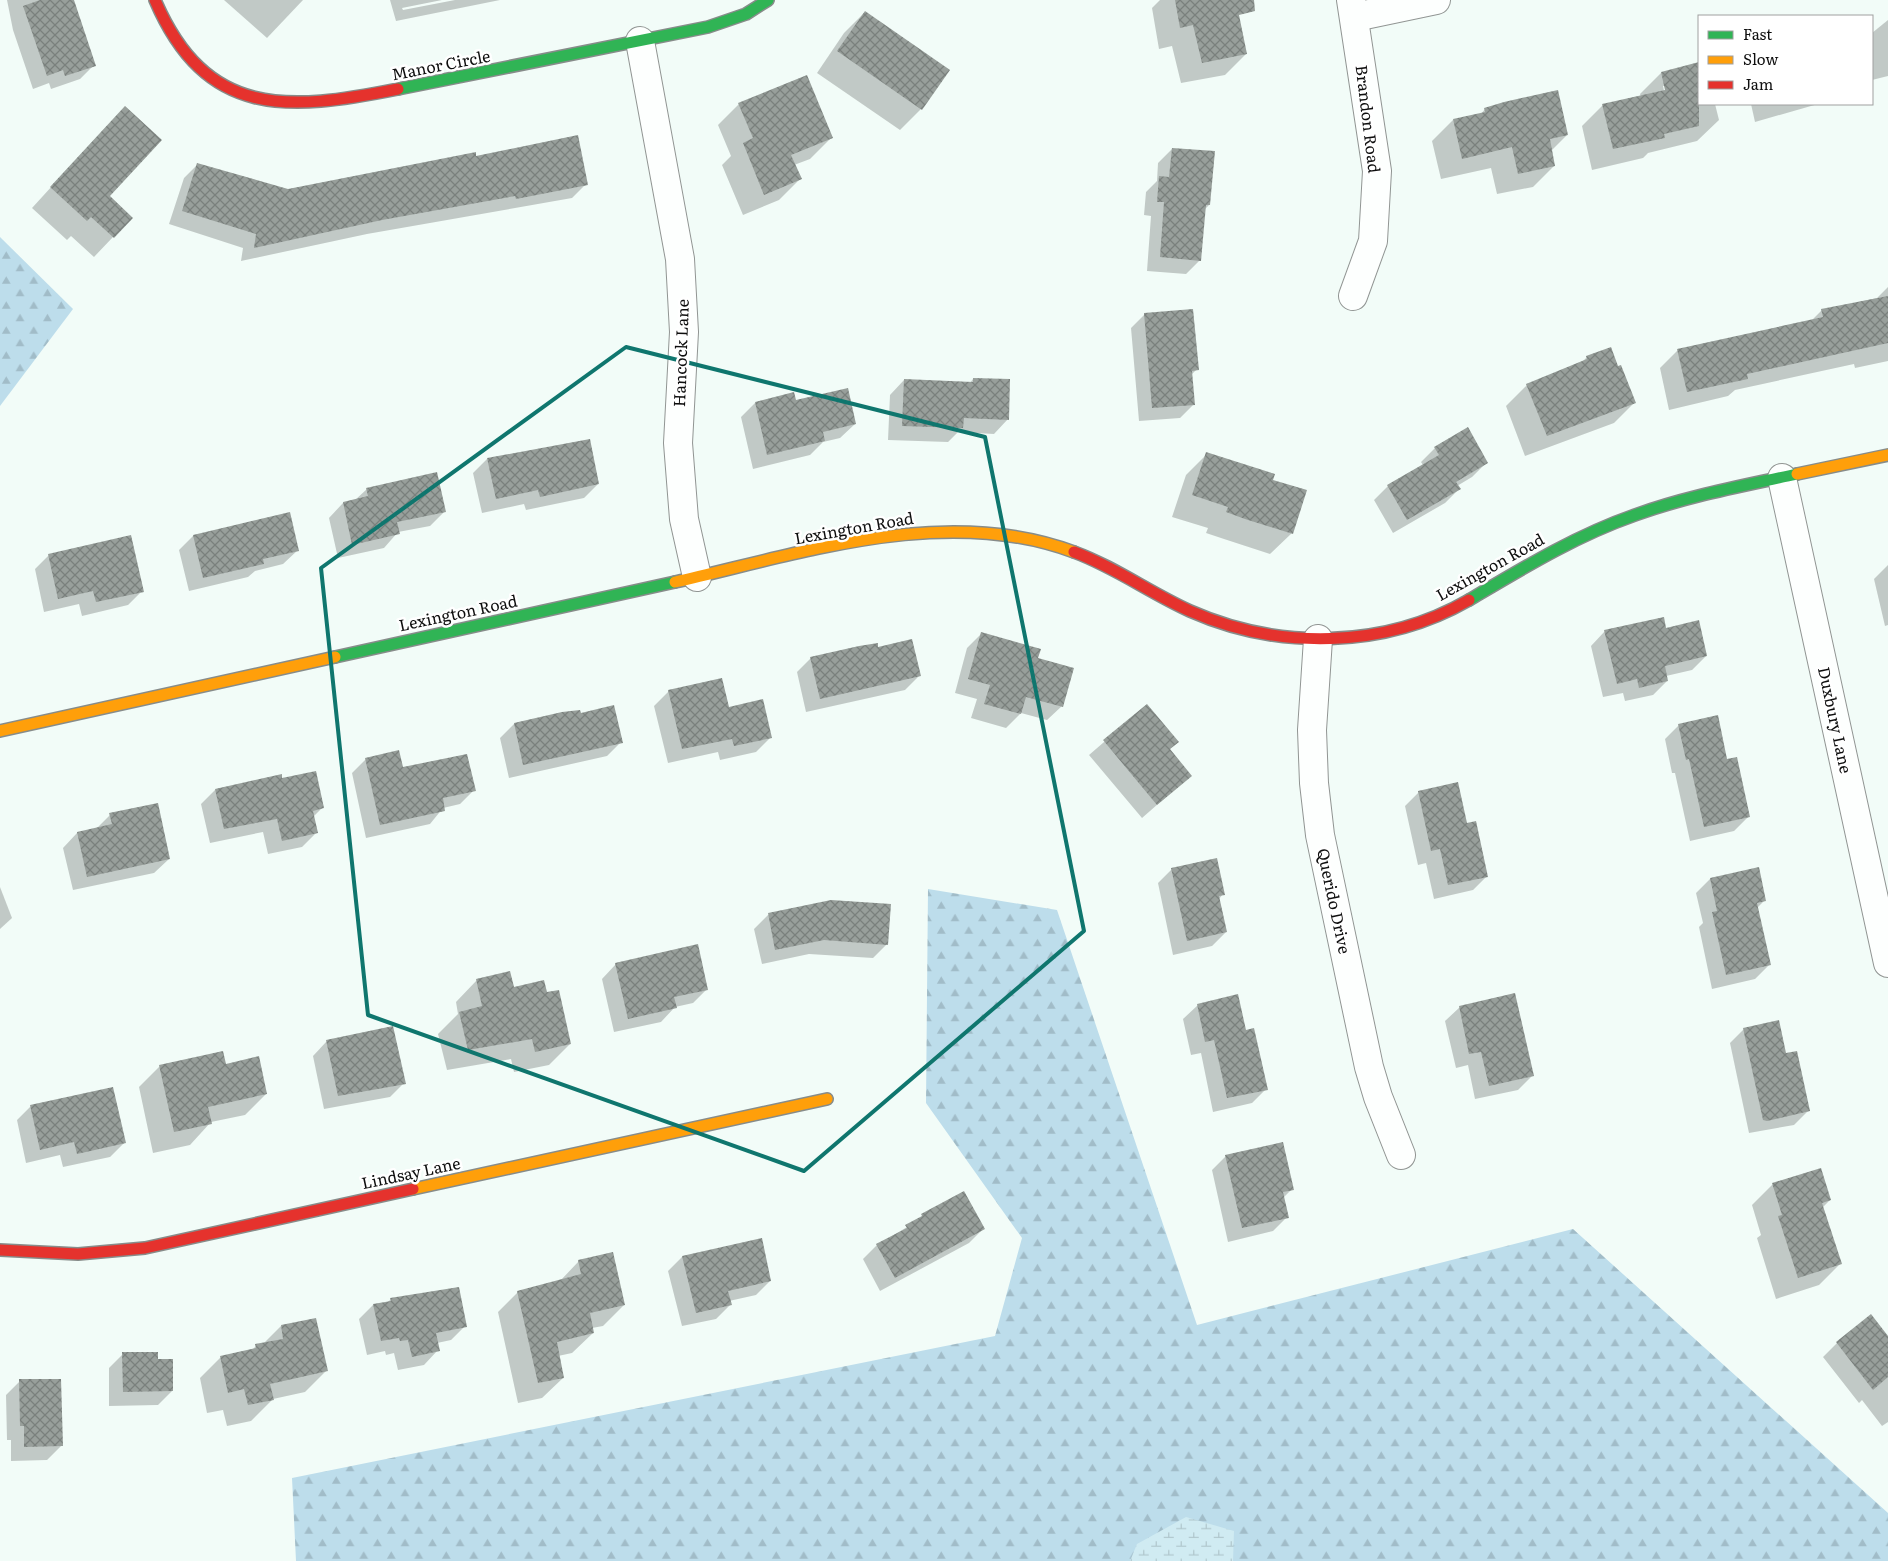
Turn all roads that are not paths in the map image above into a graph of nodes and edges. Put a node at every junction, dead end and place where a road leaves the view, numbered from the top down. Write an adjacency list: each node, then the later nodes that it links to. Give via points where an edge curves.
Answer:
1 (155, 0): 5 (street, Manor Circle, via 174,36 193,61 216,82 250,95 279,101 332,102)
2 (768, 0): 5 (street, Manor Circle, via 727,22)
3 (1436, 0): 4 (street)
4 (1353, 8): 6 (street, Brandon Road, via 1377,170 1373,241)
5 (640, 42): 9 (street, Hancock Lane, via 680,259 684,332 678,405 679,462 684,519)
6 (1353, 296)
7 (1888, 455): 8 (street, Lexington Road)
8 (1782, 478): 10 (street, Lexington Road, via 1666,504 1619,521 1574,540 1459,606 1428,619 1364,635); 12 (street, Duxbury Lane)
9 (697, 577): 10 (street, Lexington Road, via 892,534 976,531 1050,544 1097,561 1199,615 1231,626 1264,634); 11 (street, Lexington Road)
10 (1318, 639): 14 (street, Querido Drive, via 1312,730 1320,835 1369,1067)
11 (0, 731)
12 (1888, 958)
13 (826, 1099): 15 (street, Lindsay Lane, via 145,1248 78,1254)
14 (1401, 1155)
15 (0, 1250)

